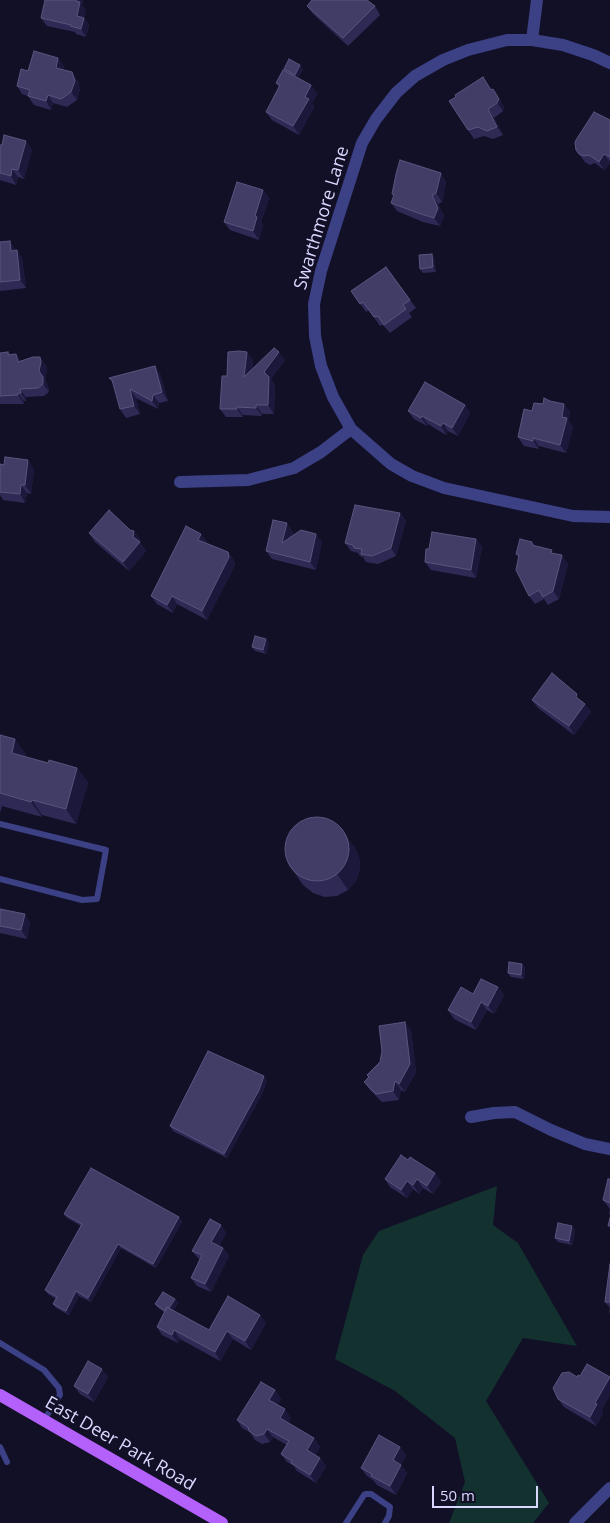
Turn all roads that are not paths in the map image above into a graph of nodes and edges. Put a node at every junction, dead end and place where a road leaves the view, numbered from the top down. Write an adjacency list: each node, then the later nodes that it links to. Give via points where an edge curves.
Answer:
1 (537, 0): 2 (street)
2 (532, 40): 3 (street, Swarthmore Lane, via 563,44); 4 (street, Swarthmore Lane, via 507,40 468,50 415,76 396,93 362,143 321,271 314,304 321,366)
3 (610, 63)
4 (351, 429): 5 (street, via 294,468 248,480); 6 (street, Swarthmore Lane, via 392,464 412,476 444,488 573,516)
5 (180, 482)
6 (610, 517)
7 (0, 824): 8 (lane, via 106,850 97,899 82,900)
8 (0, 879)
9 (471, 1117): 10 (street, via 516,1112 551,1130)
10 (610, 1150)
11 (0, 1343): 13 (lane, via 44,1370 60,1388 60,1396)
12 (0, 1395): 13 (main road, East Deer Park Road)
13 (44, 1420): 18 (main road, East Deer Park Road)
14 (0, 1448): 15 (lane)
15 (7, 1462)
16 (610, 1488): 17 (street)
17 (606, 1501): 21 (street)
18 (222, 1523)
19 (346, 1523): 20 (lane, via 366,1494 390,1507)
20 (385, 1523)
21 (574, 1523)

